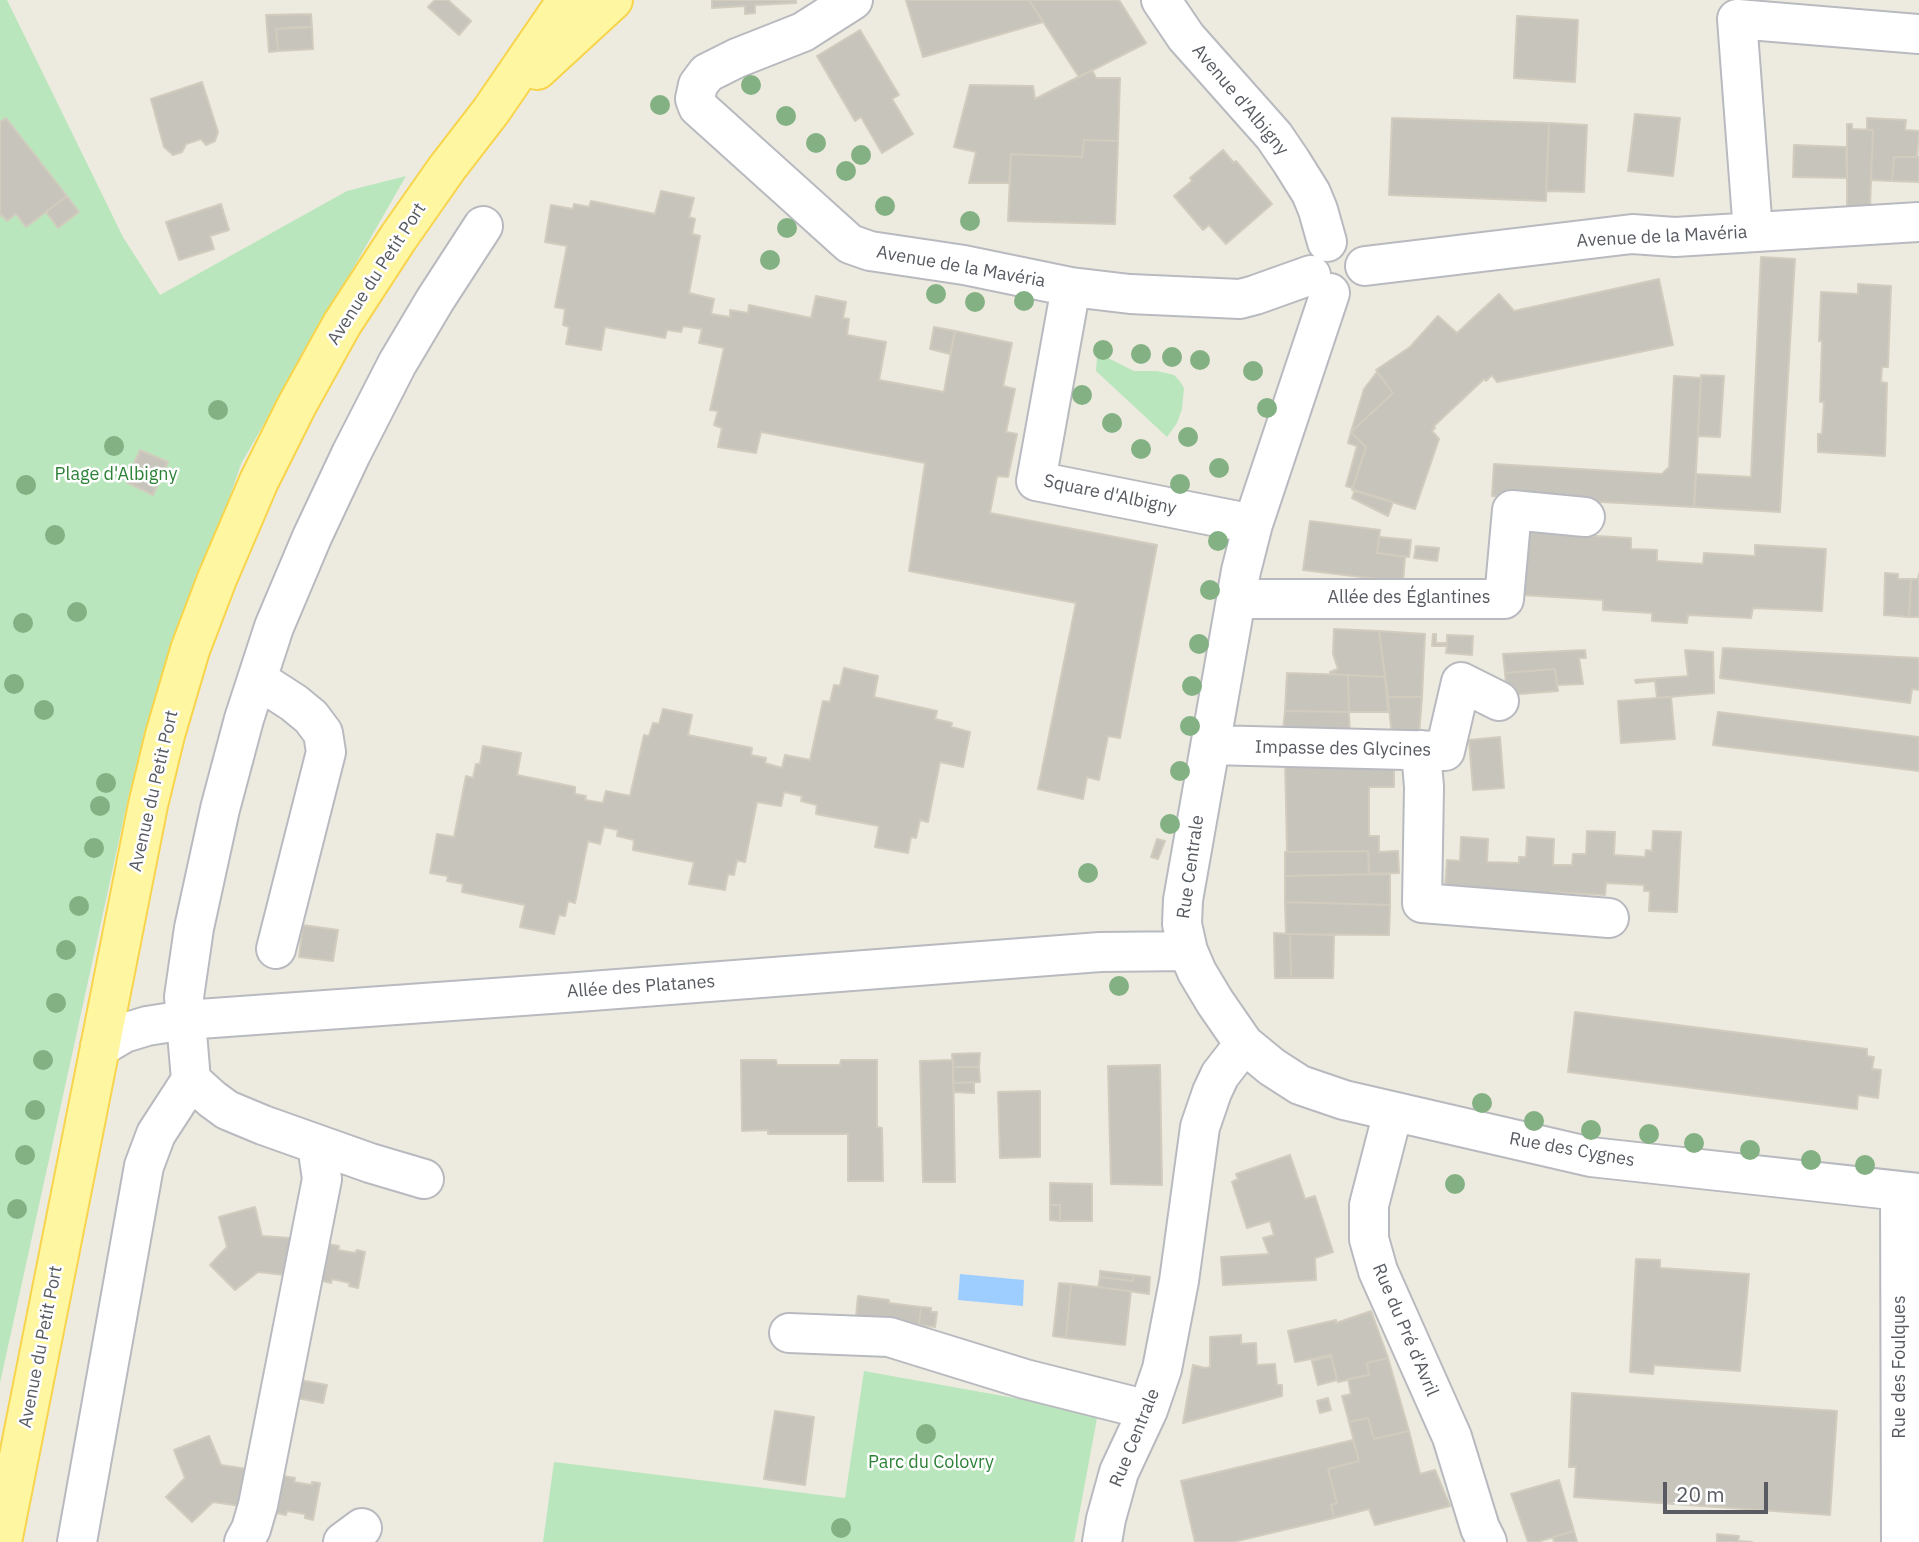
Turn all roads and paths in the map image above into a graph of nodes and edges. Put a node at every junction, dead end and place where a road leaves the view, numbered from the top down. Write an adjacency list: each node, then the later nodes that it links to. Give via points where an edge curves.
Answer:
1 (567, 0): 6 (main road, Avenue du Petit Port)
2 (612, 0): 6 (main road, Avenue du Petit Port)
3 (853, 0): 11 (street, Avenue de la Mavéria, via 803,32 707,73 696,92 698,107 850,244)
4 (1161, 0): 10 (street, Avenue d'Albigny, via 1193,45 1258,118 1311,193)
5 (1919, 34): 9 (street, via 1737,19)
6 (491, 111): 24 (main road, Avenue du Petit Port, via 342,324 259,481 217,579 165,735)
7 (1919, 222): 9 (street, Avenue de la Mavéria)
8 (484, 226): 15 (street, via 397,364 351,454 274,627)
9 (1753, 232): 10 (street, Avenue de la Mavéria, via 1675,237 1632,234 1365,266 1354,289 1342,294)
10 (1323, 270): 11 (street, Avenue de la Mavéria, via 1241,299); 13 (street, Rue Centrale)
11 (1071, 287): 13 (street, Square d'Albigny, via 1036,481)
12 (1585, 517): 14 (street, Allée des Églantines, via 1512,510 1504,599)
13 (1253, 524): 14 (street, Rue Centrale)
14 (1237, 598): 17 (street, Rue Centrale)
15 (257, 680): 20 (street, via 311,717 323,733 326,752); 22 (street, via 220,809 194,928)
16 (1499, 701): 18 (street, Impasse des Glycines, via 1461,682 1445,751)
17 (1211, 745): 18 (street, Impasse des Glycines); 21 (street, Rue Centrale, via 1183,900)
18 (1421, 750): 19 (street, via 1422,902)
19 (1609, 918)
20 (275, 949)
21 (1188, 951): 22 (street, Allée des Platanes, via 1100,952); 23 (street, Rue Centrale)
22 (185, 1020): 24 (street, Allée des Platanes, via 124,1033); 25 (street)
23 (1244, 1044): 26 (street, Rue des Cygnes, via 1300,1085); 31 (street, Rue Centrale, via 1220,1075 1200,1127 1179,1281 1162,1369)
24 (100, 1047): 32 (main road, Avenue du Petit Port)
25 (191, 1080): 27 (street, via 227,1110); 33 (street, via 156,1134 144,1167)
26 (1393, 1112): 29 (street, Rue des Cygnes, via 1591,1157); 36 (street, Rue du Pré d'Avril, via 1369,1205 1369,1239 1378,1271 1452,1437)
27 (313, 1143): 28 (street); 34 (street, via 322,1179 258,1505)
28 (424, 1179)
29 (1910, 1192): 37 (street, Rue des Foulques)
30 (789, 1333): 31 (street, via 889,1337 1025,1379)
31 (1148, 1410): 35 (street, Rue Centrale, via 1119,1472)
32 (2, 1542)
33 (77, 1542)
34 (244, 1542)
35 (1102, 1542)
36 (1487, 1542)
37 (1901, 1542)

